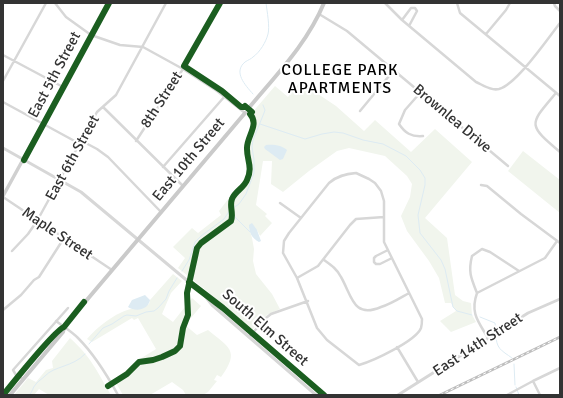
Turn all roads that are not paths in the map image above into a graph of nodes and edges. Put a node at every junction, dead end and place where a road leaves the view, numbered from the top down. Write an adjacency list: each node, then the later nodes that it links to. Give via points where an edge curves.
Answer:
1 (46, 3): 20 (street)
2 (55, 3): 17 (street, via 66,17)
3 (109, 3): 17 (main road, East 5th Street)
4 (166, 3): 18 (street, East 6th Street)
5 (324, 3): 11 (main road, East 10th Street)
6 (384, 3): 13 (street)
7 (457, 3): 16 (street, via 460,13)
8 (510, 3): 16 (street)
9 (554, 3): 10 (street)
10 (560, 11)
11 (319, 14): 23 (street, Brownlea Drive, via 347,31); 32 (main road, East 10th Street, via 300,47)
12 (211, 17): 22 (street, 8th Street)
13 (402, 20): 15 (street); 15 (street, via 411,8 415,8 416,16)
14 (560, 23): 21 (street)
15 (409, 26): 21 (street, via 476,82 490,88 506,86)
16 (486, 34): 21 (street)
17 (91, 35): 18 (street, via 120,46); 25 (main road, East 5th Street)
18 (143, 47): 22 (street); 31 (street, East 6th Street, via 116,95)
19 (3, 55): 20 (street)
20 (14, 61): 24 (street); 25 (street)
21 (524, 68): 27 (street)
22 (183, 69): 28 (street); 37 (street, 8th Street)
23 (394, 70): 26 (street, Brownlea Drive); 33 (street)
24 (3, 81)
25 (63, 87): 35 (main road, East 5th Street)
26 (420, 92): 36 (street, via 405,110 398,124 409,135); 42 (street, Brownlea Drive)
27 (556, 93): 29 (street); 40 (street, via 537,116 535,124 539,134)
28 (225, 96): 34 (street); 43 (street)
29 (560, 96)
30 (3, 102): 35 (street)
31 (102, 107): 37 (street); 38 (street, East 6th Street)
32 (248, 109): 34 (main road, East 10th Street)
33 (360, 111)
34 (245, 113): 46 (main road, East 10th Street)
35 (44, 124): 38 (street); 41 (main road, East 5th Street)
36 (422, 136)
37 (136, 141): 43 (street)
38 (81, 142): 44 (street, East 6th Street); 49 (street, via 98,149 108,157)
39 (3, 148): 41 (street, South Elm Street)
40 (560, 152)
41 (24, 160): 44 (street, South Elm Street); 47 (main road, East 5th Street)
42 (508, 166)
43 (164, 167): 46 (street)
44 (60, 180): 52 (street, East 6th Street); 54 (street, South Elm Street, via 82,192)
45 (481, 185): 55 (street, via 487,186)
46 (183, 186): 49 (main road, East 10th Street)
47 (3, 197): 52 (street, Maple Street)
48 (280, 203): 51 (street)
49 (161, 212): 54 (main road, East 10th Street)
50 (384, 217): 51 (street, via 381,191 375,183 356,173 336,177); 57 (street, via 384,242); 59 (street, via 356,219)
51 (301, 218): 62 (street, via 284,241 283,247 283,253)
52 (38, 221): 53 (street, Maple Street); 56 (street, East 6th Street)
53 (64, 238): 60 (street, Maple Street); 72 (street, via 39,277)
54 (138, 238): 60 (main road, East 10th Street); 63 (street, South Elm Street)
55 (558, 242): 61 (street, via 545,258)
56 (12, 250)
57 (388, 250): 58 (street); 58 (street, via 376,256 374,262 380,264)
58 (392, 258): 64 (street)
59 (324, 260): 62 (street); 64 (street, via 334,267 359,309 367,311 381,308)
60 (112, 270): 75 (main road, East 10th Street)
61 (519, 271): 65 (street); 65 (street, via 482,249 472,256 469,268)
62 (297, 278): 68 (street)
63 (202, 293): 67 (street, South Elm Street); 69 (street, South Elm Street)
64 (409, 293): 79 (street, via 422,319 421,328)
65 (477, 293): 78 (street, via 473,304 475,314)
66 (560, 299): 78 (street, East 14th Street, via 528,313)
67 (215, 301): 69 (street); 71 (street, South Elm Street)
68 (308, 302): 76 (street, via 271,314); 79 (street, via 317,328 326,340 359,365)
69 (212, 305): 73 (street, South Elm Street)
70 (68, 308): 74 (street)
71 (224, 308): 73 (street); 76 (street, South Elm Street)
72 (3, 310)
73 (220, 312): 77 (street, South Elm Street)
74 (56, 321): 75 (street); 83 (street, via 13,370)
75 (64, 327): 83 (main road, East 10th Street, via 60,328); 85 (main road, East 10th Street, via 64,332); 91 (street, via 92,354)
76 (252, 334): 77 (street); 80 (street, South Elm Street)
77 (249, 337): 81 (street, South Elm Street)
78 (488, 338): 88 (street, East 14th Street)
79 (397, 347): 88 (street)
80 (271, 350): 81 (street); 84 (street, South Elm Street)
81 (268, 353): 86 (street, South Elm Street)
82 (560, 368): 87 (street)
83 (18, 377): 85 (street); 89 (main road, East 10th Street)
84 (303, 377): 86 (street); 93 (street, South Elm Street)
85 (23, 379): 90 (main road, East 10th Street)
86 (300, 381): 92 (street, South Elm Street)
87 (533, 381): 95 (street); 96 (street)
88 (419, 383): 94 (street, East 14th Street)
89 (3, 395)
90 (10, 395)
91 (118, 395)
92 (316, 395)
93 (324, 395)
94 (398, 395)
95 (507, 395)
96 (540, 395)

